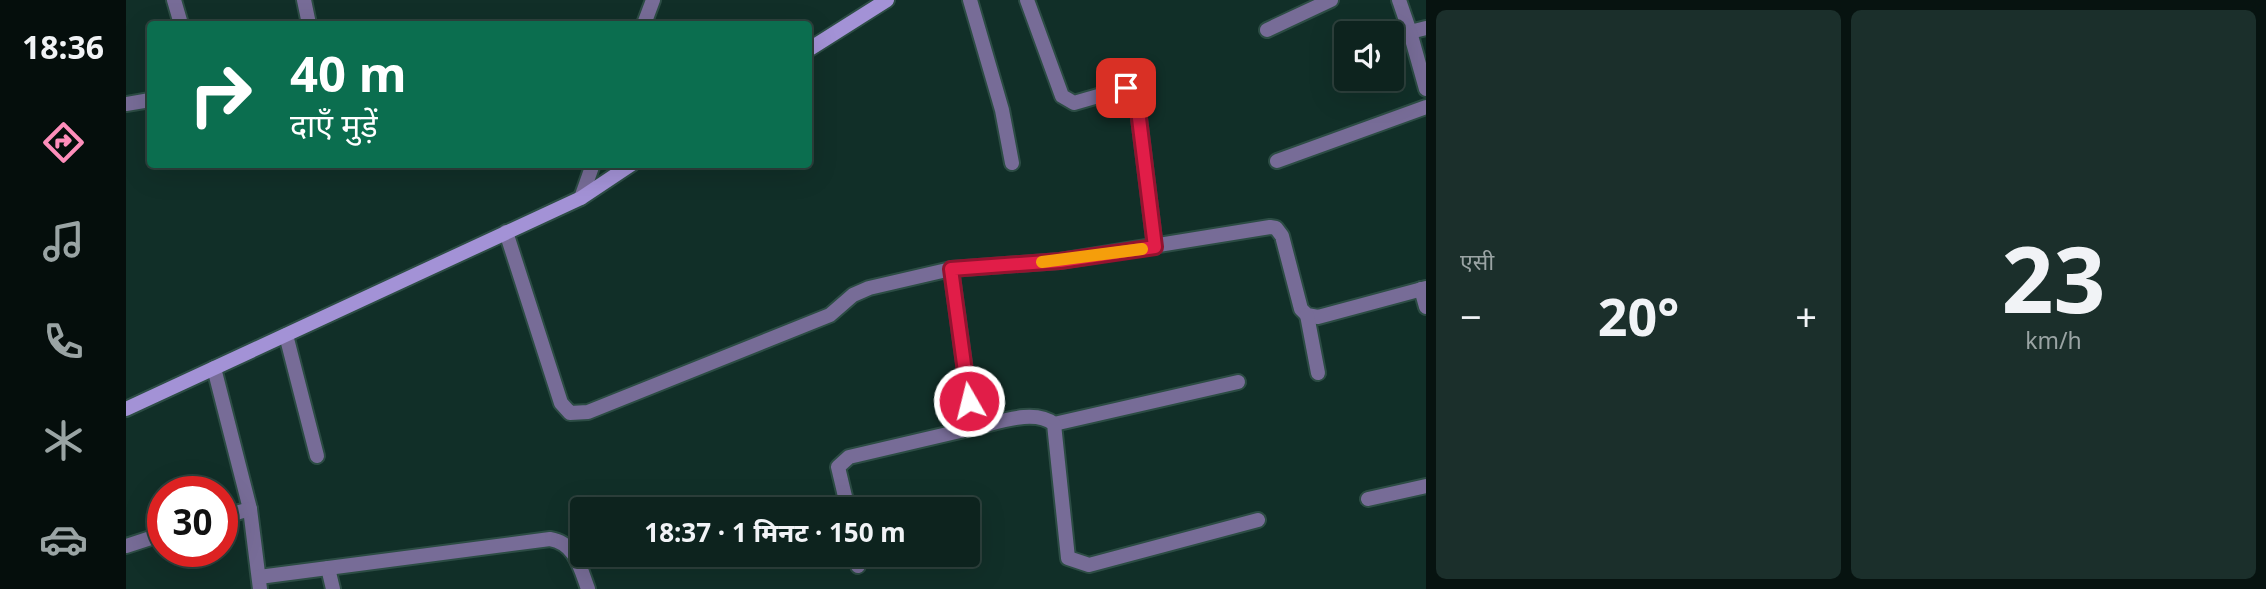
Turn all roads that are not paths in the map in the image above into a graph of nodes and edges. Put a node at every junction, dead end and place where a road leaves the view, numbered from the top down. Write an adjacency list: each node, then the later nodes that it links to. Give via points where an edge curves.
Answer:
1 (174, 0): 9 (street)
2 (304, 0): 10 (street)
3 (653, 0): 11 (street)
4 (887, 0): 15 (street)
5 (970, 0): 21 (street, via 1002,110)
6 (1027, 0): 26 (street, via 1062,96 1074,103 1126,88 1136,94)
7 (1331, 0): 13 (street)
8 (1399, 0): 14 (street)
9 (180, 21)
10 (308, 21)
11 (645, 21)
12 (1426, 28): 14 (street)
13 (1267, 30)
14 (1410, 32): 16 (street)
15 (812, 47)
16 (1426, 89)
17 (147, 100): 18 (street)
18 (126, 104)
19 (1426, 107): 20 (street)
20 (1277, 161)
21 (1012, 163)
22 (592, 168): 24 (street)
23 (626, 168): 24 (street)
24 (581, 198): 25 (street)
25 (506, 232): 27 (street, via 561,403 570,412 588,412 830,315 869,288); 31 (street)
26 (1155, 247): 27 (street, via 1060,261); 30 (street, via 1276,228 1301,309)
27 (951, 269): 37 (street)
28 (1423, 288): 29 (street); 30 (street, via 1318,317)
29 (1426, 307)
30 (1307, 315): 33 (street)
31 (286, 335): 32 (street); 38 (street)
32 (214, 368): 35 (street); 42 (street)
33 (1318, 373)
34 (1238, 382): 36 (street)
35 (126, 409)
36 (1055, 424): 37 (street, via 1045,417 1026,417); 44 (street, via 1068,558 1076,563 1088,565)
37 (973, 428): 40 (street, via 849,457 838,467)
38 (317, 456)
39 (1426, 486): 41 (street)
40 (845, 497)
41 (1368, 499)
42 (250, 509): 43 (street); 48 (street)
43 (238, 512)
44 (1258, 520)
45 (147, 539): 46 (street)
46 (126, 546)
47 (328, 568): 48 (street); 49 (street); 50 (street, via 550,539 562,541 573,552)
48 (260, 583)
49 (332, 589)
50 (588, 589)

